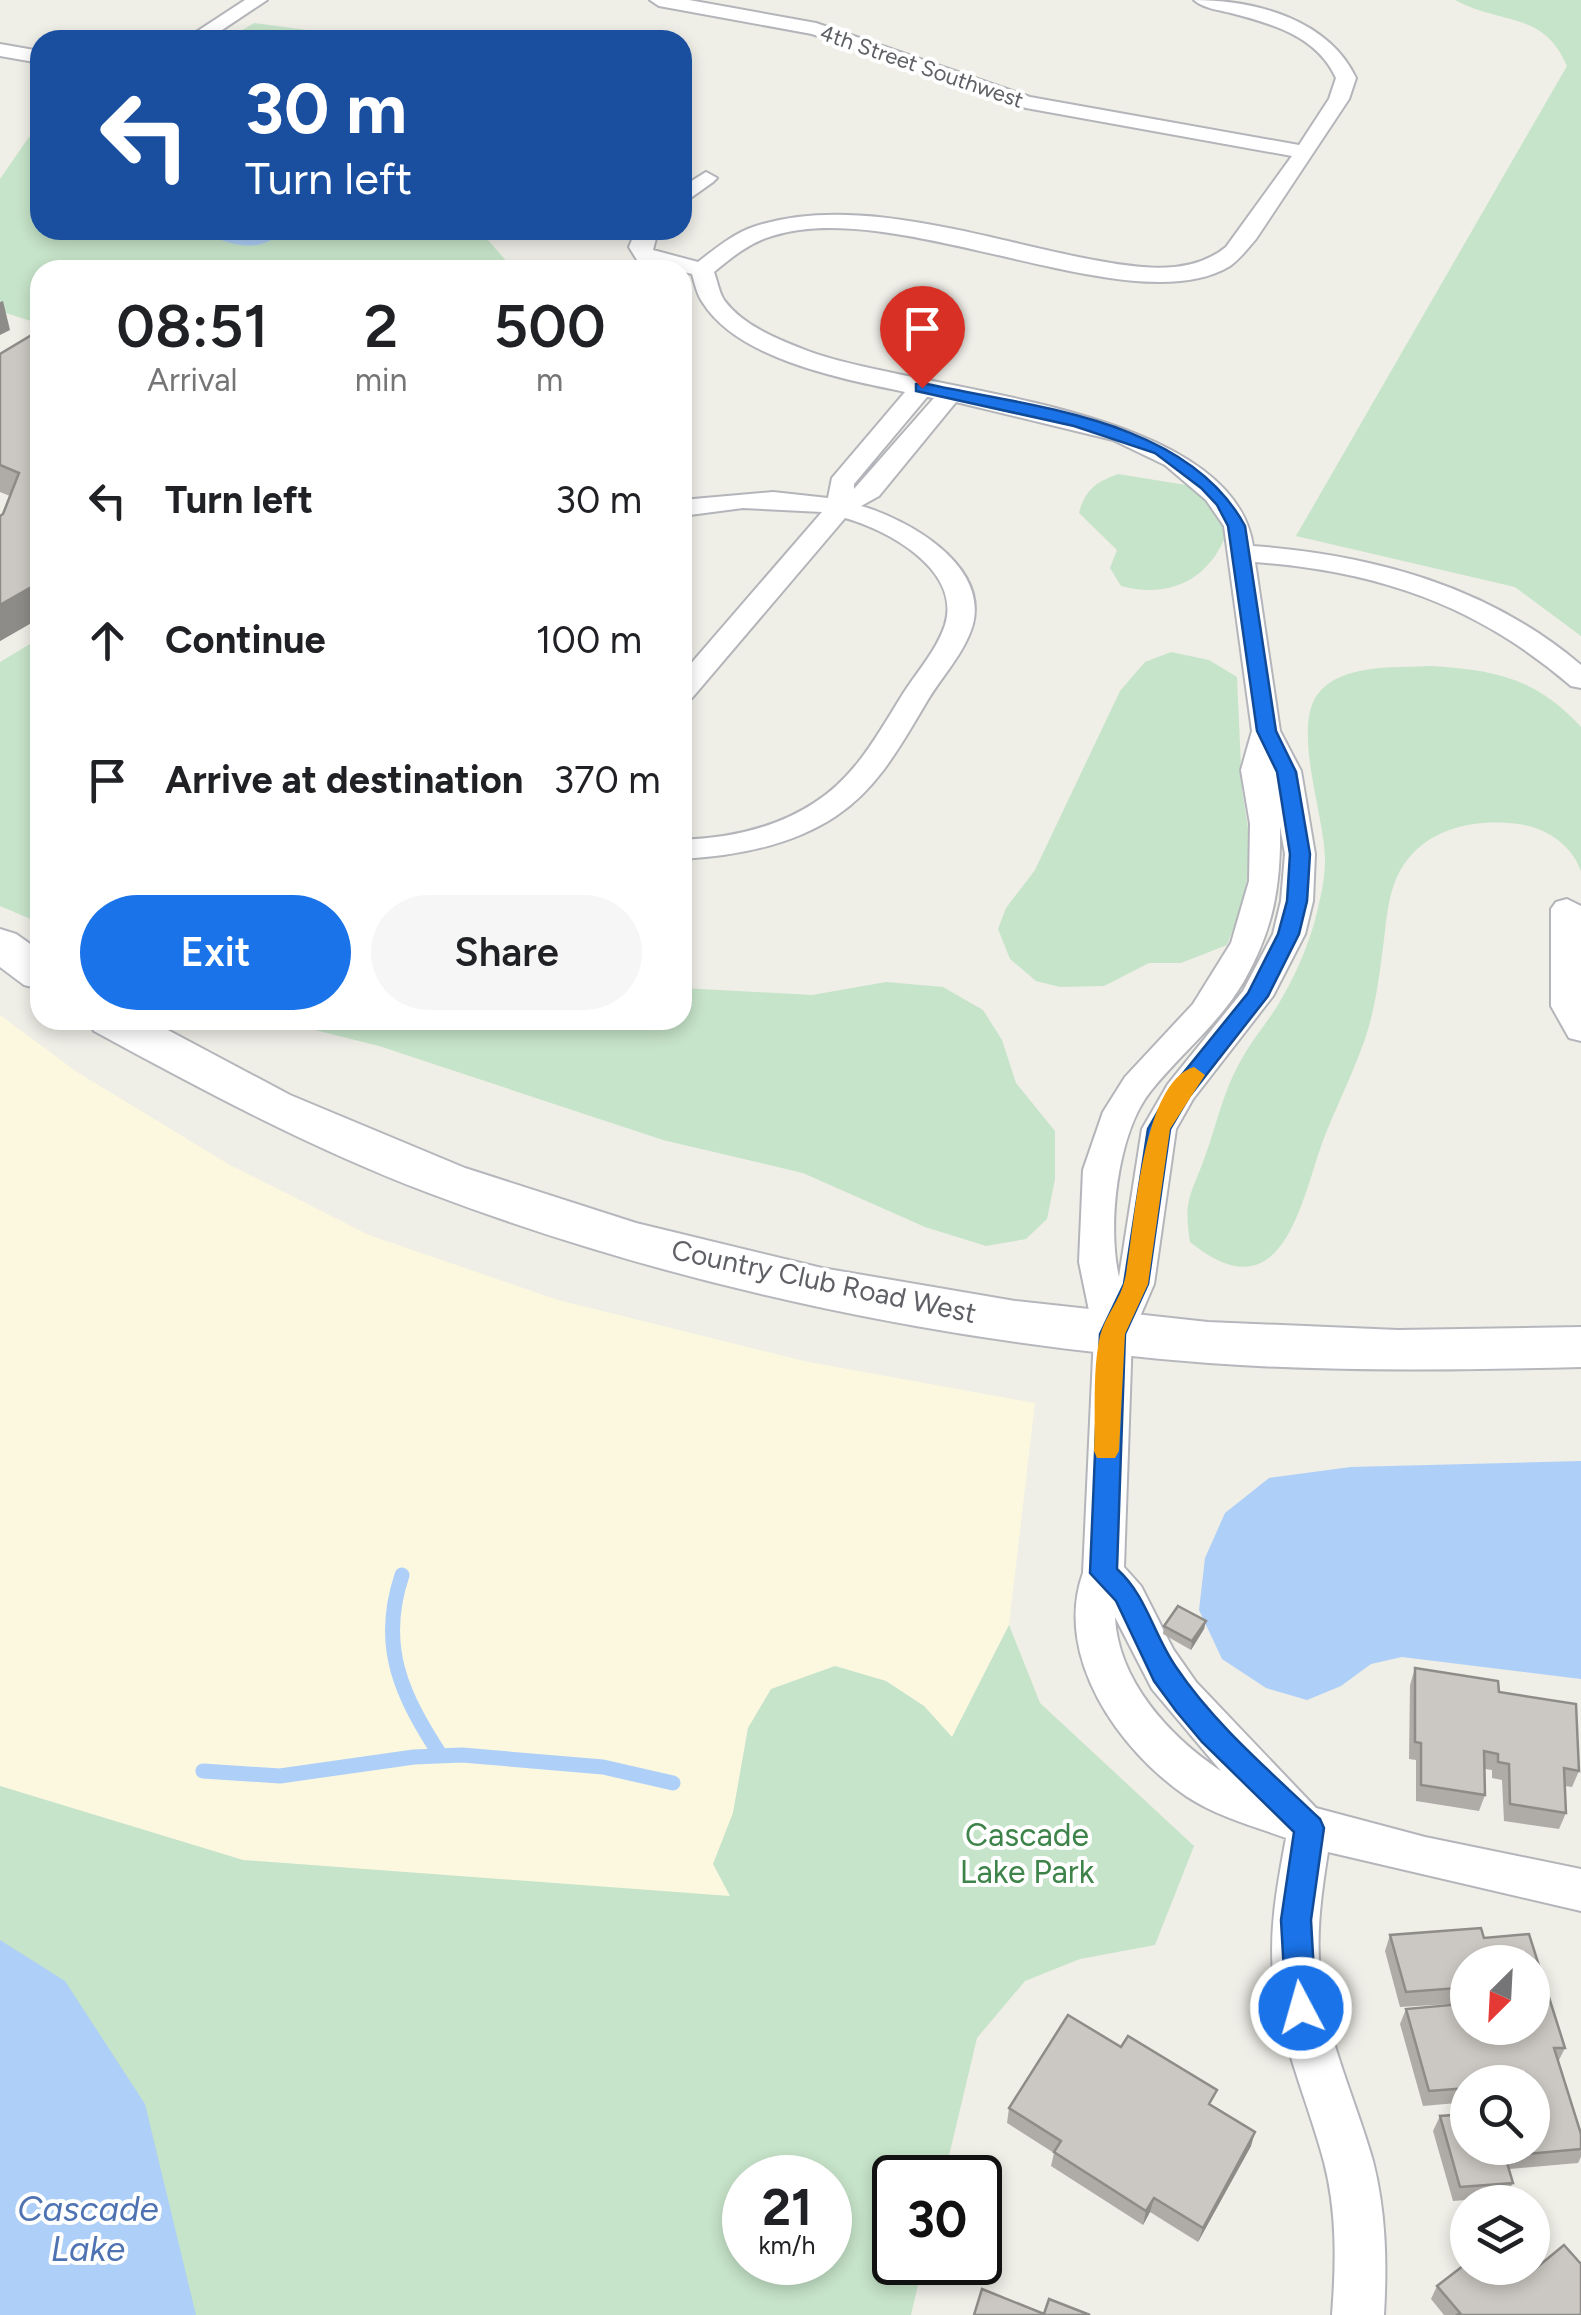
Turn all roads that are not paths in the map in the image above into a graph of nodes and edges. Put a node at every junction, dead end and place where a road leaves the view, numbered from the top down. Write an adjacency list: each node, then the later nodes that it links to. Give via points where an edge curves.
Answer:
1 (258, 0): 4 (street)
2 (659, 0): 7 (street, 4th Street Southwest, via 816,30 1026,102)
3 (1203, 0): 7 (street, via 1300,31 1338,61 1344,88)
4 (210, 30)
5 (0, 50): 6 (street)
6 (30, 55)
7 (1303, 152): 13 (street, via 1232,256 1199,270 1131,273 838,220 752,234)
8 (706, 178): 9 (street)
9 (692, 190)
10 (642, 240): 11 (street, via 645,255)
11 (664, 260)
12 (692, 267): 13 (street)
13 (702, 270): 14 (street, via 714,304 753,336 827,366)
14 (922, 388): 15 (street); 17 (street, via 842,483)
15 (950, 394): 17 (street, via 870,491); 18 (street, via 1078,422 1160,450 1224,502)
16 (692, 506): 17 (street, via 742,499)
17 (841, 506): 19 (street); 22 (street, via 932,554 961,609 953,634 863,777 840,799 779,832)
18 (1243, 553): 20 (street, via 1314,560 1442,592 1518,629); 21 (street)
19 (692, 680)
20 (1581, 680)
21 (1266, 731): 28 (street, via 1256,770 1265,824 1264,881 1247,944 1205,1012 1120,1112 1100,1170 1097,1262); 28 (street, via 1286,772 1300,854 1297,901 1257,996 1180,1092 1159,1129 1136,1284)
22 (692, 849)
23 (1566, 909): 27 (street, via 1567,1006)
24 (0, 944): 25 (main road)
25 (30, 966)
26 (129, 1030): 28 (main road, Country Club Road West, via 328,1132 572,1222 858,1292)
27 (1581, 1030)
28 (1112, 1334): 29 (main road, Country Club Road West, via 1332,1350); 30 (street, via 1104,1573 1093,1599 1097,1647 1116,1690 1145,1730 1203,1783)
29 (1581, 1347)
30 (1310, 1828): 31 (street); 32 (street, via 1296,1920 1297,1982 1307,2037 1354,2184)
31 (1581, 1890)
32 (1358, 2315)

